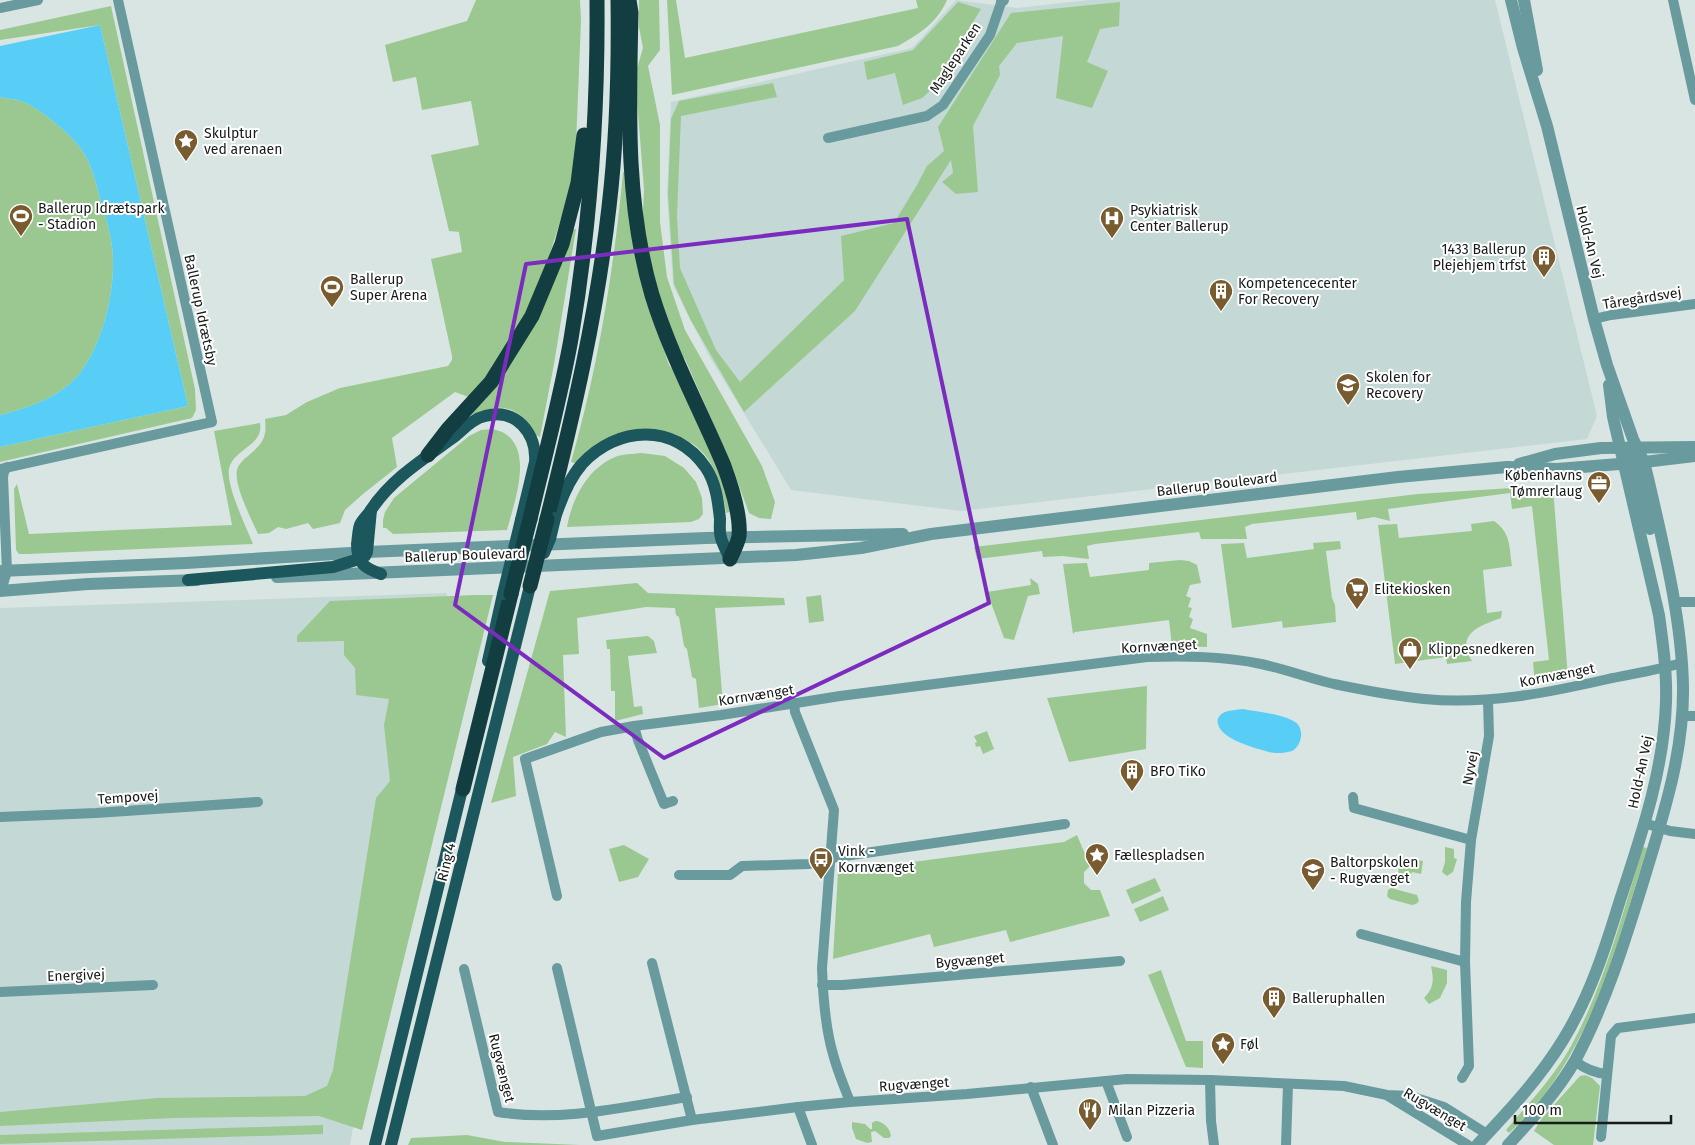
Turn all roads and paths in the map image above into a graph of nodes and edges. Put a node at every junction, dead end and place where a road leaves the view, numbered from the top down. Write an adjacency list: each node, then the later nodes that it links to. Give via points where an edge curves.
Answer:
1 (38, 0): 10 (street)
2 (118, 0): 26 (street, Ballerup Idrætsby, via 212,422)
3 (597, 0): 12 (highway)
4 (618, 0): 27 (highway, via 616,130 609,208 585,357)
5 (629, 0): 30 (highway, via 632,170 641,250 665,335 732,486)
6 (1003, 0): 15 (street, Magleparken, via 990,35 943,105 927,116)
7 (1511, 0): 14 (street, Hold-An Vej)
8 (1524, 0): 14 (street, Hold-An Vej)
9 (1673, 0): 13 (street)
10 (20, 2): 11 (street)
11 (0, 8)
12 (597, 47): 22 (highway, via 578,183 562,244 532,316 491,382); 28 (highway, via 589,207 578,293 563,381)
13 (1695, 100)
14 (1547, 126): 17 (street, Hold-An Vej)
15 (828, 138)
16 (1695, 304): 17 (street, Tåregårdsvej)
17 (1594, 319): 18 (street, Hold-An Vej)
18 (1607, 365): 19 (street, Hold-An Vej); 21 (street, Hold-An Vej)
19 (1637, 447): 20 (street, Ballerup Boulevard); 21 (street, Ballerup Boulevard); 24 (street, Hold-An Vej)
20 (1695, 447)
21 (1620, 448): 24 (street, Hold-An Vej); 25 (street, Ballerup Boulevard, via 1555,454)
22 (428, 455): 28 (main road, via 486,415 504,416 521,423 534,442 536,452); 32 (main road, via 381,496 361,524 358,533)
23 (1695, 456): 24 (street, Ballerup Boulevard)
24 (1634, 463): 25 (street, Ballerup Boulevard, via 1557,470); 39 (street, Hold-An Vej); 42 (street, Hold-An Vej)
25 (1507, 467): 29 (street, Ballerup Boulevard)
26 (4, 468): 34 (street, Ballerup Idrætsby)
27 (551, 518): 31 (main road, via 580,466 605,445 623,437 647,434 674,440 705,468 716,492); 37 (highway, bridge)
28 (525, 520): 48 (highway, bridge)
29 (931, 534): 30 (street, Ballerup Boulevard); 33 (street, Ballerup Boulevard, via 853,549)
30 (739, 536): 31 (street, Ballerup Boulevard); 33 (highway)
31 (721, 537): 32 (street, Ballerup Boulevard); 33 (main road)
32 (361, 555): 34 (street, Ballerup Boulevard); 35 (main road, via 367,568); 36 (main road, via 333,567)
33 (730, 559): 35 (street, Ballerup Boulevard)
34 (3, 571): 38 (street, Ballerup Idrætsby)
35 (381, 574): 36 (street, Ballerup Boulevard)
36 (188, 580): 38 (street, Ballerup Boulevard)
37 (529, 589): 88 (main road, Ring 4)
38 (0, 590)
39 (1673, 598): 40 (street); 41 (street, Hold-An Vej)
40 (1695, 602)
41 (1682, 663): 42 (street, Kornvænget); 45 (street, Hold-An Vej)
42 (1665, 668): 43 (street, Kornvænget); 54 (street, Hold-An Vej, via 1663,742)
43 (1488, 700): 44 (street, Kornvænget, via 1409,697 1333,684 1260,664 1187,656 1138,659); 57 (street, Nyvej, via 1489,736)
44 (794, 703): 47 (street, Kornvænget); 58 (street, via 834,810)
45 (1682, 716): 46 (street); 55 (street, Hold-An Vej, via 1672,782)
46 (1695, 716)
47 (634, 726): 50 (street, via 664,804); 60 (street, Kornvænget, via 601,732 525,759)
48 (463, 788): 87 (main road, Ring 4)
49 (1353, 797): 57 (street, via 1354,808)
50 (673, 801)
51 (258, 802): 52 (street, Tempovej)
52 (0, 817)
53 (1065, 824): 58 (street)
54 (1644, 824): 55 (street); 84 (street, Hold-An Vej, via 1585,999 1542,1070)
55 (1660, 828): 56 (street); 71 (street, Hold-An Vej, via 1600,1011)
56 (1695, 834)
57 (1471, 840): 63 (street, Nyvej)
58 (832, 858): 59 (street, via 809,864 742,866 730,875); 68 (street)
59 (678, 875)
60 (557, 896)
61 (1361, 934): 63 (street)
62 (1120, 961): 68 (street, Bygvænget)
63 (1465, 962): 73 (street, Nyvej, via 1468,1066)
64 (652, 963): 79 (street)
65 (557, 968): 82 (street, Rugvænget)
66 (464, 969): 82 (street, Rugvænget, via 498,1112 555,1116)
67 (153, 985): 69 (street, Energivej)
68 (822, 985): 80 (street, via 832,1053)
69 (0, 992)
70 (1695, 1018): 72 (street, via 1618,1028 1611,1036)
71 (1575, 1061): 72 (street, via 1585,1069); 96 (street, Hold-An Vej, via 1547,1101)
72 (1607, 1074): 86 (street)
73 (1462, 1078)
74 (1210, 1080): 75 (street, Rugvænget, via 1127,1078); 76 (street, Rugvænget); 91 (street)
75 (1106, 1081): 77 (street, Rugvænget); 85 (street)
76 (1288, 1084): 78 (street, Rugvænget, via 1344,1086); 92 (street)
77 (1031, 1088): 80 (street, Rugvænget); 90 (street)
78 (1387, 1096): 84 (street, Rugvænget, via 1410,1096 1444,1108); 93 (street, Rugvænget)
79 (687, 1097): 82 (street, Rugvænget); 83 (street)
80 (850, 1102): 81 (street, Rugvænget)
81 (798, 1107): 83 (street, Rugvænget); 89 (street)
82 (592, 1113): 83 (street, Rugvænget, via 597,1136)
83 (692, 1120)
84 (1487, 1134): 94 (street, Hold-An Vej); 95 (street)
85 (1127, 1137)
86 (1601, 1137)
87 (375, 1145)
88 (391, 1145)
89 (812, 1145)
90 (1052, 1145)
91 (1214, 1145)
92 (1286, 1145)
93 (1468, 1145)
94 (1477, 1145)
95 (1503, 1145)
96 (1508, 1145)

